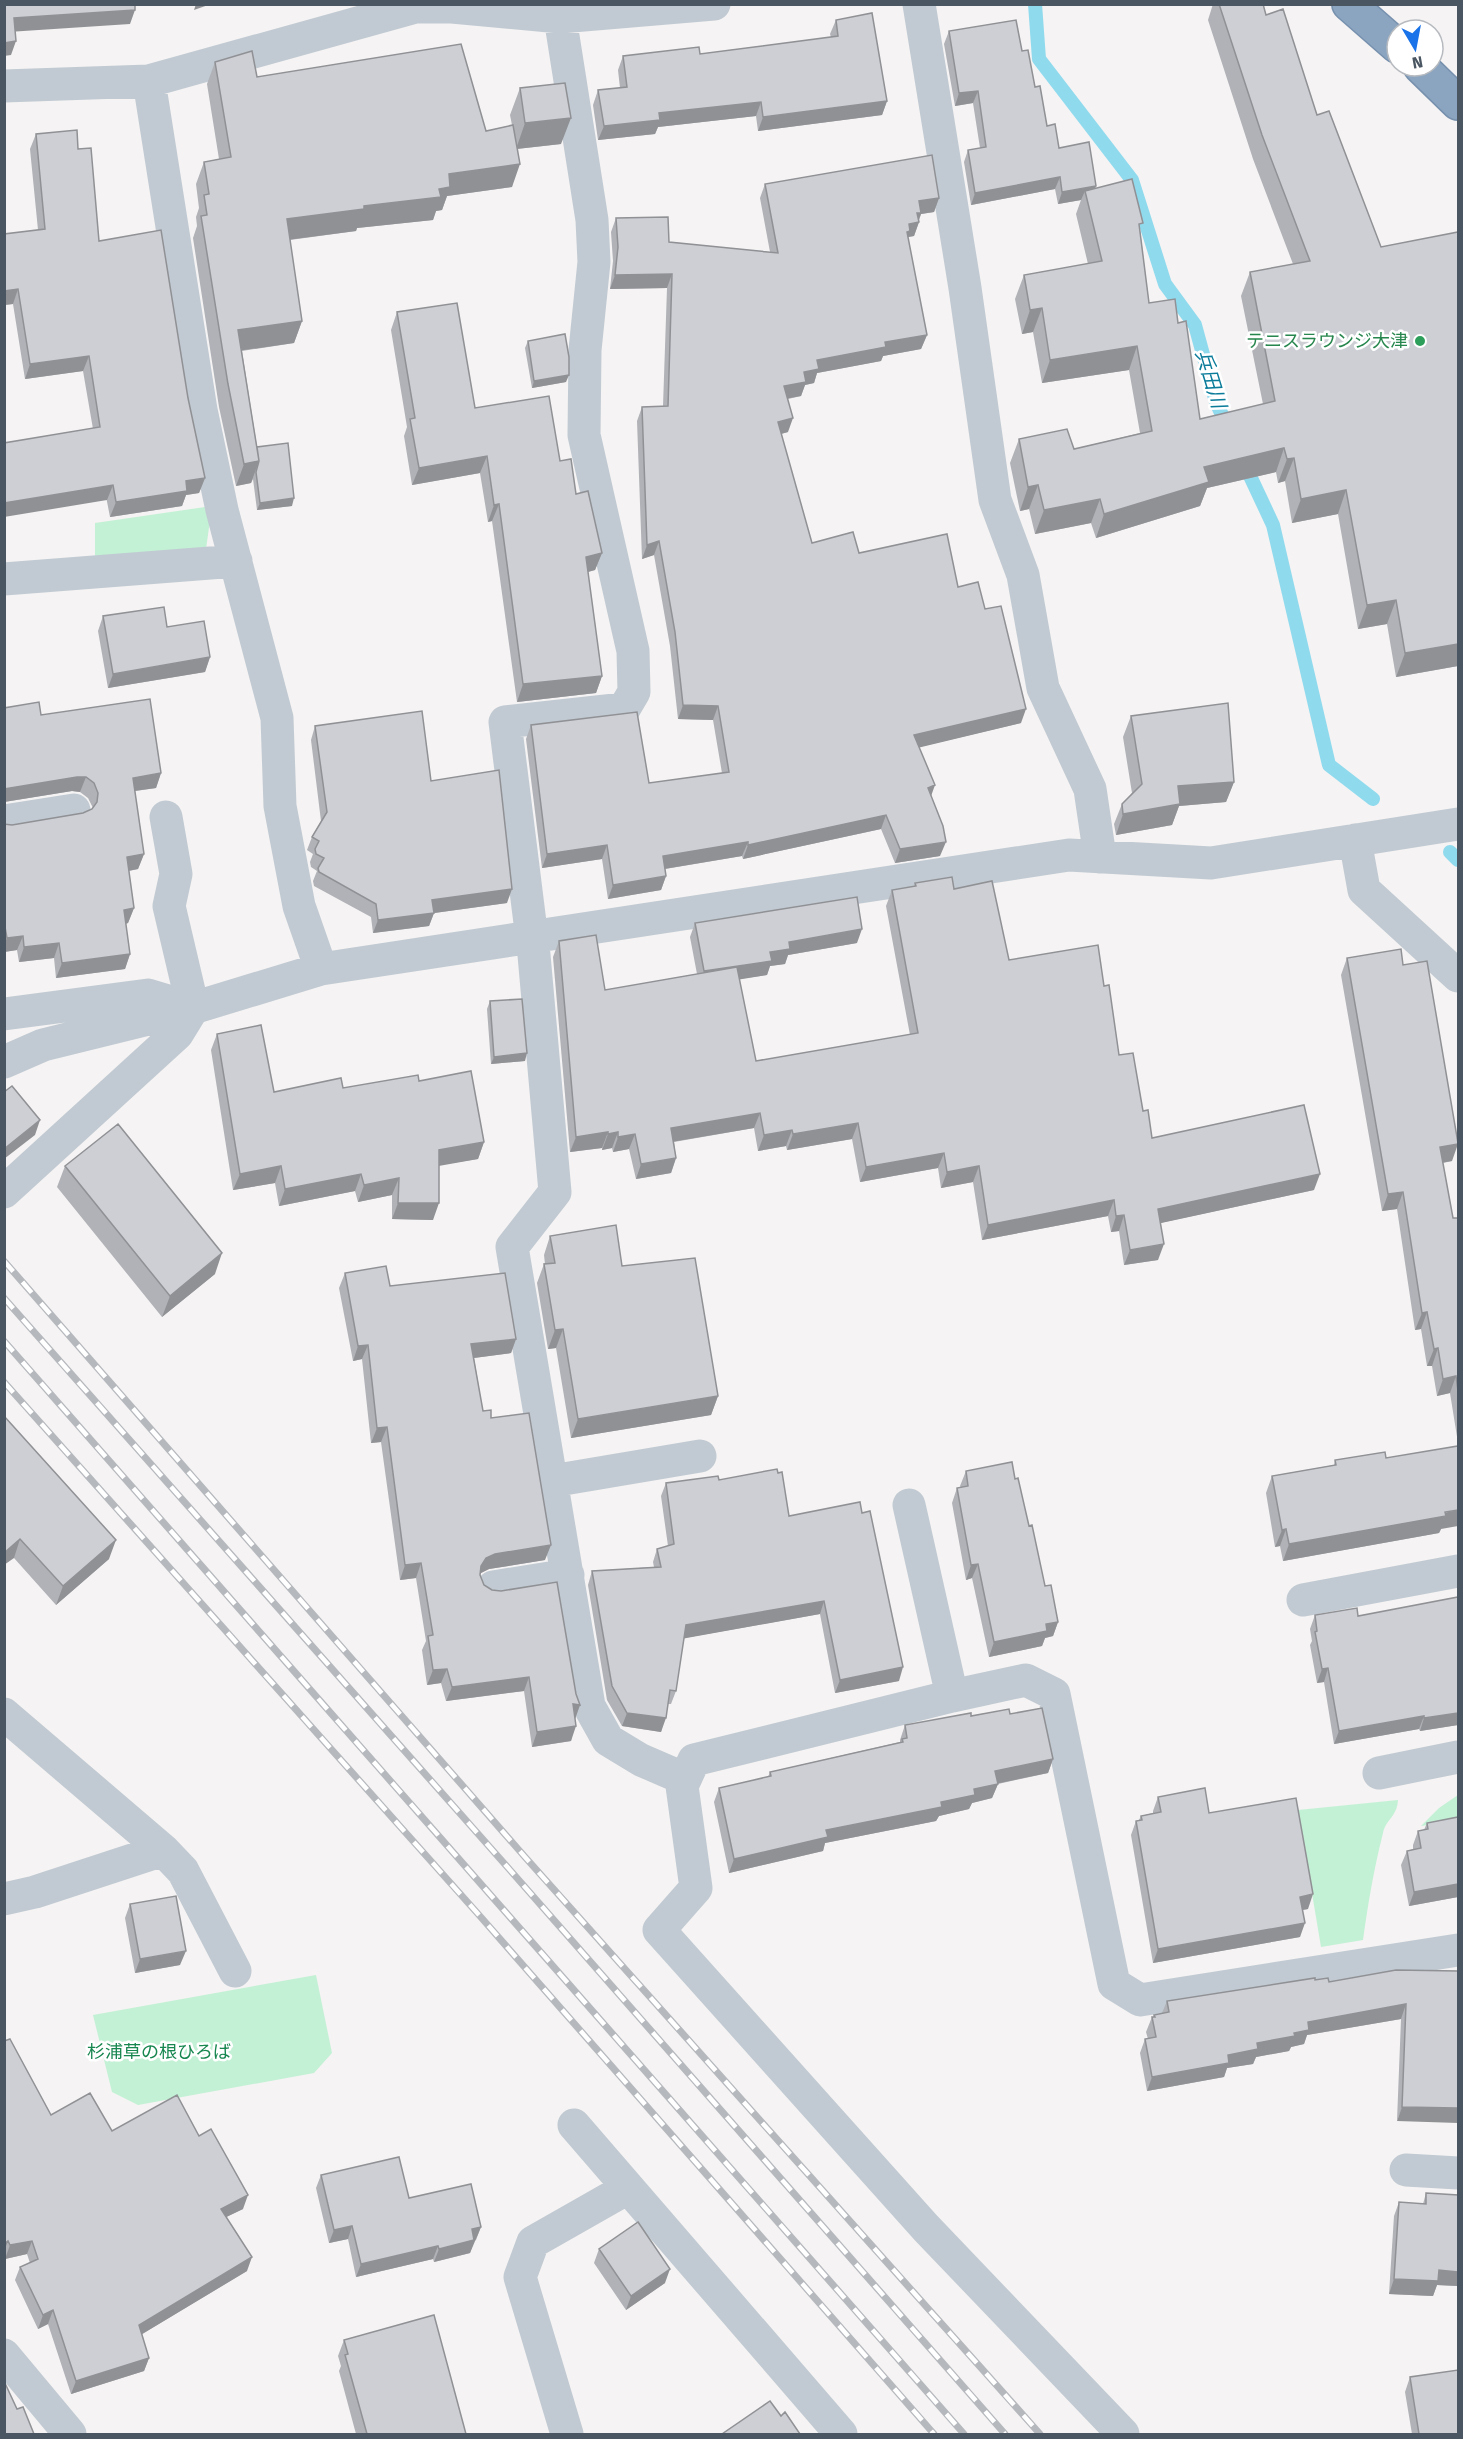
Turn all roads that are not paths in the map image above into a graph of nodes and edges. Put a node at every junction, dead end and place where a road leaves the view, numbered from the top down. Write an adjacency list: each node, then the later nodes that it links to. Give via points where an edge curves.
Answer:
1 (714, 4): 4 (street)
2 (919, 4): 17 (street, via 995,500 1023,574 1043,688 1090,789)
3 (1349, 4): 5 (highway)
4 (560, 17): 7 (street, via 415,7); 18 (street, via 592,220 594,262 585,350 584,435 633,651 634,692 624,709 505,722)
5 (1385, 36)
6 (1432, 78): 9 (highway)
7 (149, 81): 8 (street); 10 (street, via 201,410)
8 (4, 86)
9 (1458, 103)
10 (236, 561): 11 (street); 19 (street, via 277,718 280,806 299,906)
11 (4, 579)
12 (74, 810): 14 (street)
13 (166, 817): 22 (street, via 176,874 169,906)
14 (4, 821)
15 (1458, 824): 16 (street)
16 (1355, 840): 17 (street, via 1211,863); 20 (street, via 1364,890)
17 (1100, 857): 18 (street, via 1069,855)
18 (532, 936): 19 (street); 28 (street, via 555,1192 512,1247)
19 (321, 969): 22 (street)
20 (1458, 976)
21 (148, 995): 22 (street); 23 (street); 24 (street)
22 (193, 1008): 25 (street, via 43,1045); 26 (street, via 177,1034)
23 (4, 1014)
24 (4, 1042)
25 (4, 1062)
26 (4, 1192)
27 (700, 1456): 28 (street)
28 (552, 1481): 31 (street)
29 (909, 1505): 34 (street)
30 (1458, 1570): 33 (street)
31 (567, 1575): 32 (street); 38 (street, via 590,1707 608,1740)
32 (493, 1587)
33 (1304, 1600)
34 (952, 1696): 38 (street, via 694,1760); 41 (street, via 1026,1680 1054,1694 1114,1984 1140,2000)
35 (4, 1714): 39 (street)
36 (1458, 1757): 37 (street)
37 (1379, 1773)
38 (685, 1779): 51 (street, via 682,1786 696,1888 659,1930 926,2228)
39 (163, 1850): 40 (street); 42 (street, via 183,1871)
40 (4, 1899)
41 (1458, 1950)
42 (235, 1971)
43 (574, 2125): 46 (street)
44 (1406, 2170): 45 (street)
45 (1458, 2173)
46 (628, 2188): 49 (street, via 533,2242 520,2277); 50 (street)
47 (4, 2355): 48 (street)
48 (69, 2434)
49 (567, 2434)
50 (841, 2434)
51 (1123, 2434)

